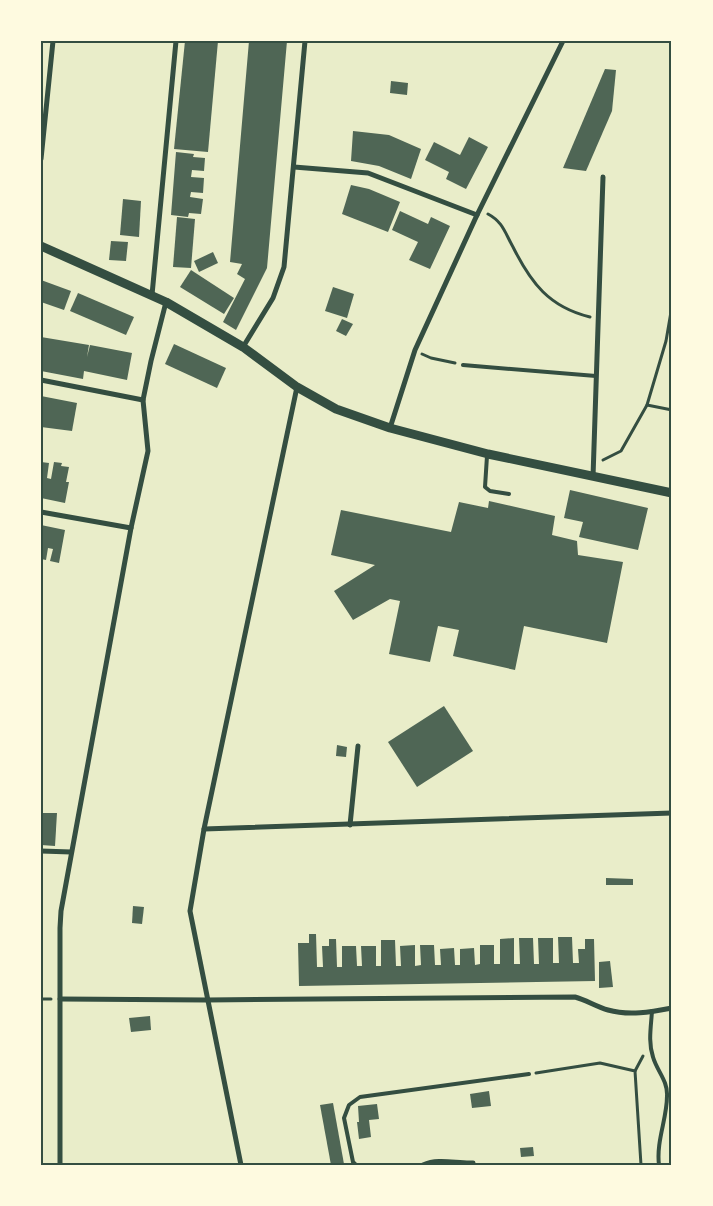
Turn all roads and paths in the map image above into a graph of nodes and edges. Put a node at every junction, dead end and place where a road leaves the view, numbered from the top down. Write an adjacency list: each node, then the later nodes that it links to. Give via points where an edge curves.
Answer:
1 (53, 41): 5 (street)
2 (176, 41): 10 (street)
3 (305, 41): 6 (street)
4 (563, 41): 8 (street)
5 (41, 159)
6 (294, 167): 8 (street, via 368,173); 14 (street, via 284,267 273,298)
7 (603, 177): 13 (street)
8 (478, 212): 13 (path, via 499,220 535,286 557,304); 15 (street)
9 (41, 246): 10 (street)
10 (152, 295): 11 (street)
11 (166, 302): 14 (street); 20 (street)
12 (672, 306): 21 (path, via 666,341)
13 (598, 318): 17 (street)
14 (243, 347): 19 (street)
15 (415, 350): 16 (path, via 431,358); 23 (street)
16 (463, 365): 17 (lane)
17 (596, 376): 25 (street)
18 (41, 380): 20 (street)
19 (297, 387): 23 (street, via 336,409); 34 (street)
20 (144, 400): 30 (street, via 148,451)
21 (647, 406): 22 (path); 25 (path, via 621,451)
22 (672, 410)
23 (390, 428): 24 (street)
24 (488, 454): 26 (street); 28 (lane, via 485,487)
25 (593, 465): 26 (street)
26 (593, 476): 27 (street)
27 (672, 493)
28 (509, 494)
29 (41, 512): 30 (street)
30 (131, 528): 36 (street)
31 (358, 746): 33 (street)
32 (672, 813): 33 (street)
33 (350, 825): 34 (street)
34 (204, 829): 38 (street, via 190,911)
35 (41, 851): 36 (street)
36 (71, 852): 37 (street, via 60,928)
37 (60, 999): 38 (street); 43 (street)
38 (206, 1000): 40 (street, via 575,997 624,1014); 44 (street)
39 (672, 1008): 40 (street)
40 (652, 1012): 48 (lane, via 649,1045 667,1096 660,1133)
41 (529, 1074): 45 (lane, via 360,1097 348,1106 344,1118); 47 (path, via 600,1063 635,1071)
42 (473, 1163): 46 (street, via 449,1161)
43 (60, 1165)
44 (240, 1165)
45 (356, 1165)
46 (423, 1165)
47 (642, 1165)
48 (659, 1165)

